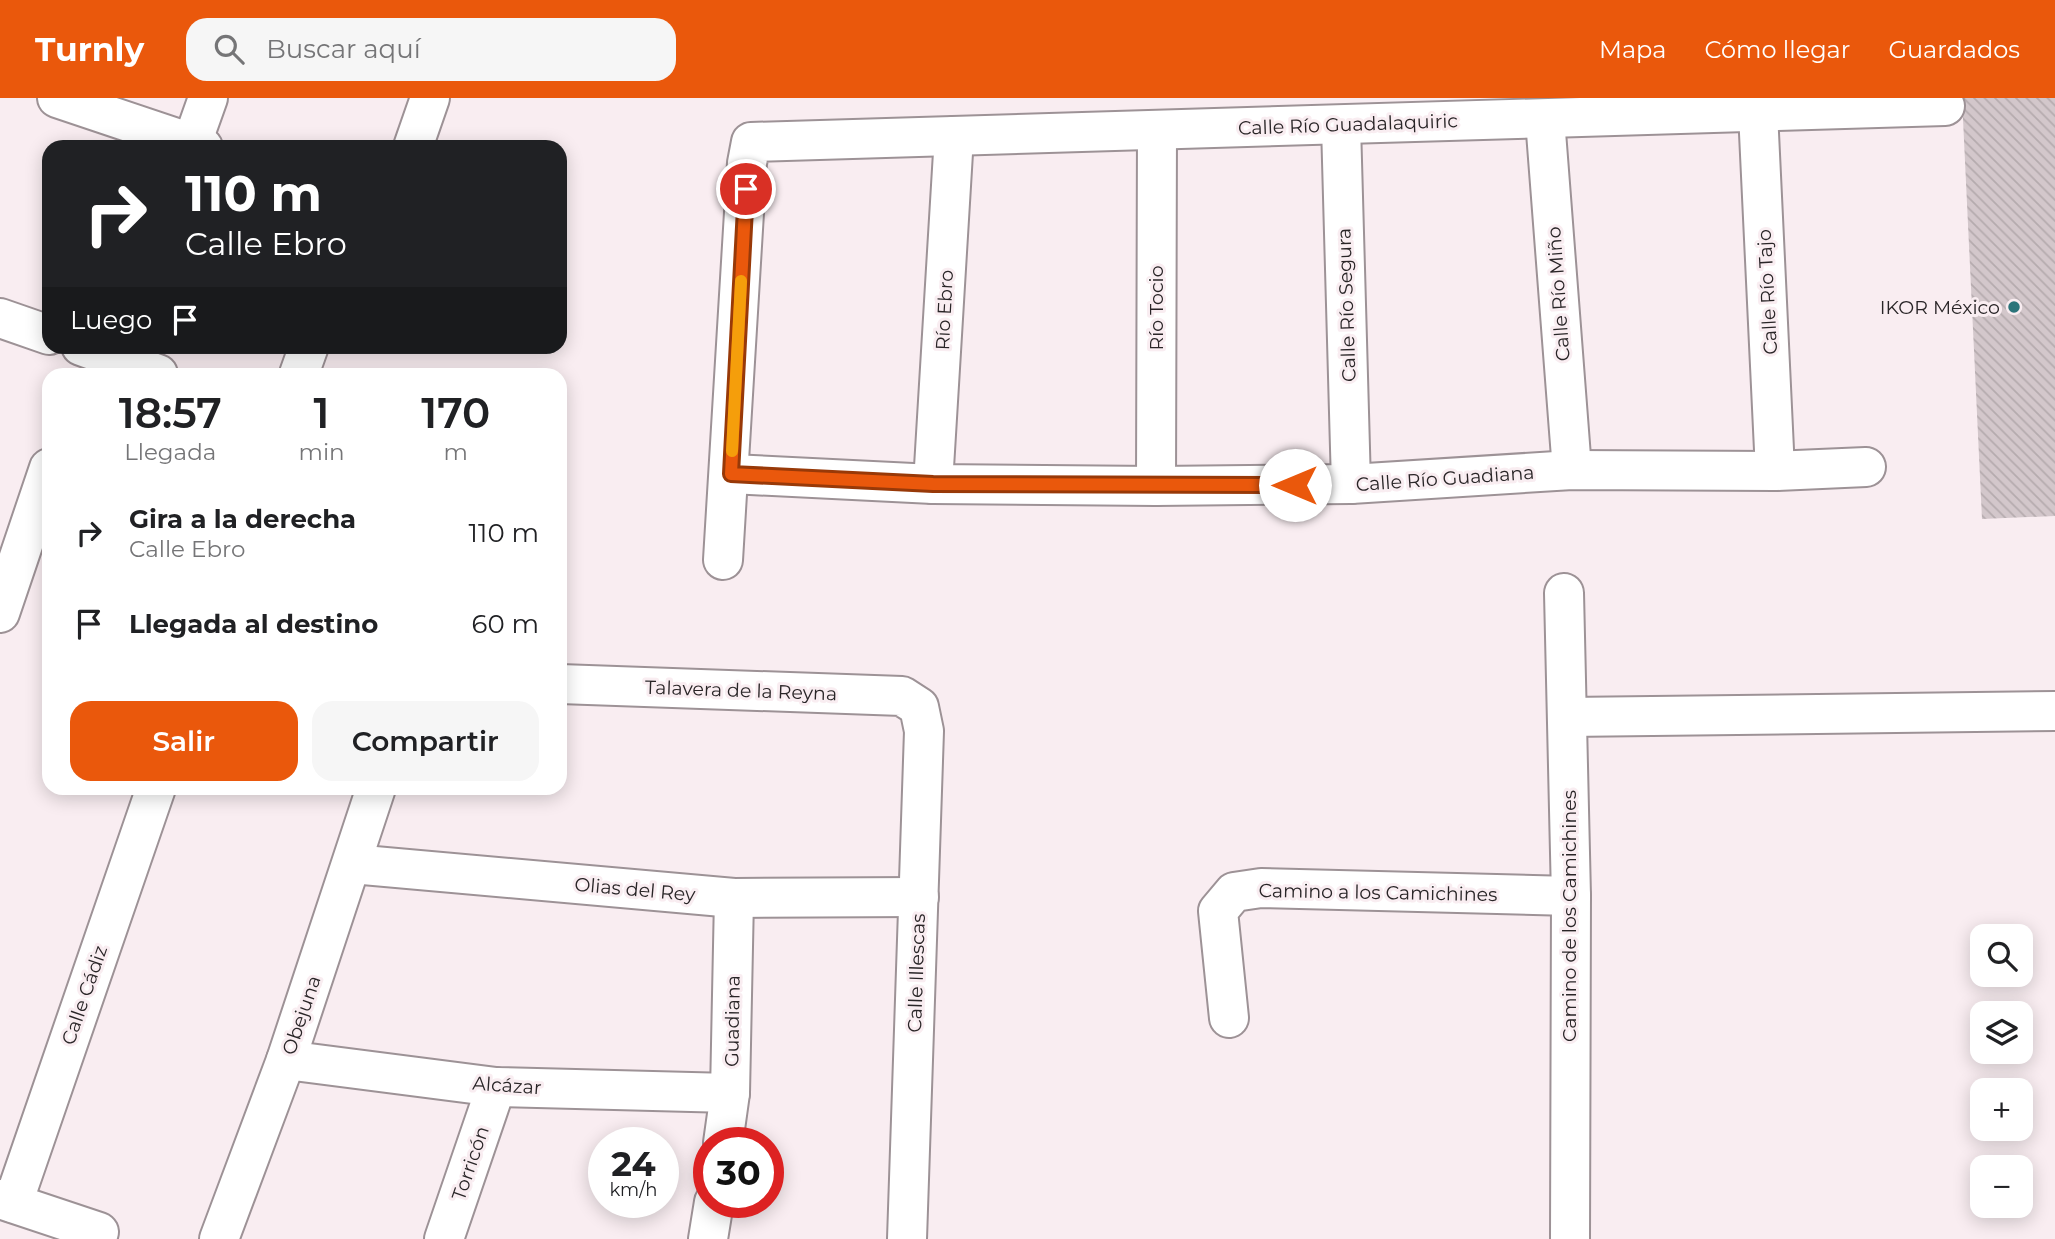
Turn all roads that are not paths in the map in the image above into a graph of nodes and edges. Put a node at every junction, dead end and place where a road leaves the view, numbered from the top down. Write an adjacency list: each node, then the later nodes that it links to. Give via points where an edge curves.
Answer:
1 (57, 98): 12 (street)
2 (208, 98): 13 (street)
3 (430, 98): 14 (street)
4 (1945, 106): 6 (street, Calle Río Guadalaquiric)
5 (1287, 112): 7 (street, Calle Río Guadalaquiric); 9 (street, Calle Río Guadalaquiric)
6 (1758, 112): 8 (street, Calle Río Guadalaquiric); 21 (street, Calle Río Tajo)
7 (1244, 113): 10 (street, Calle Río Guadalaquiric)
8 (1545, 119): 9 (street, Calle Río Guadalaquiric); 20 (street, Calle Río Miño)
9 (1341, 125): 24 (street, Calle Río Segura)
10 (1157, 130): 11 (street, Calle Río Guadalaquiric); 25 (street, Río Tocio)
11 (954, 136): 22 (street, Calle Río Guadalaquiric, via 751,142); 23 (street, Río Ebro)
12 (183, 140)
13 (199, 140)
14 (415, 140)
15 (0, 318): 16 (street)
16 (42, 333)
17 (84, 357): 18 (street)
18 (132, 368)
19 (1866, 467): 21 (street, Calle Río Guadiana)
20 (1572, 470): 21 (street, Calle Río Guadiana); 24 (street, Calle Río Guadiana)
21 (1775, 471)
22 (731, 474): 23 (street, Calle Río Guadiana); 27 (street)
23 (933, 484): 25 (street, Calle Río Guadiana)
24 (1351, 484): 25 (street, Calle Río Guadiana)
25 (1156, 486)
26 (42, 489): 29 (street)
27 (723, 561)
28 (1564, 593): 33 (street, Camino de los Camichines)
29 (0, 613)
30 (567, 684): 31 (street, Talavera de la Reyna, via 902,696)
31 (919, 707): 38 (street, Calle Illescas, via 923,731)
32 (2055, 711): 33 (street)
33 (1567, 717): 37 (street, Camino de los Camichines)
34 (153, 795): 45 (street, Calle Cádiz)
35 (374, 795): 36 (street, Obejuna)
36 (352, 864): 39 (street, Olias del Rey); 41 (street, Obejuna)
37 (1571, 896): 40 (street, Camino a los Camichines, via 1261,888 1234,892 1218,911); 52 (street, Camino de los Camichines)
38 (919, 897): 39 (street, Olias del Rey); 51 (street, Calle Illescas)
39 (734, 898): 43 (street, Guadiana)
40 (1229, 1017)
41 (286, 1060): 42 (street, Alcázar); 48 (street, Obejuna)
42 (496, 1087): 43 (street, Alcázar); 49 (street, Torricón)
43 (730, 1093): 44 (street, Guadiana)
44 (725, 1127)
45 (6, 1201): 47 (street)
46 (711, 1218): 50 (street)
47 (99, 1232)
48 (219, 1239)
49 (444, 1239)
50 (708, 1239)
51 (906, 1239)
52 (1570, 1239)

